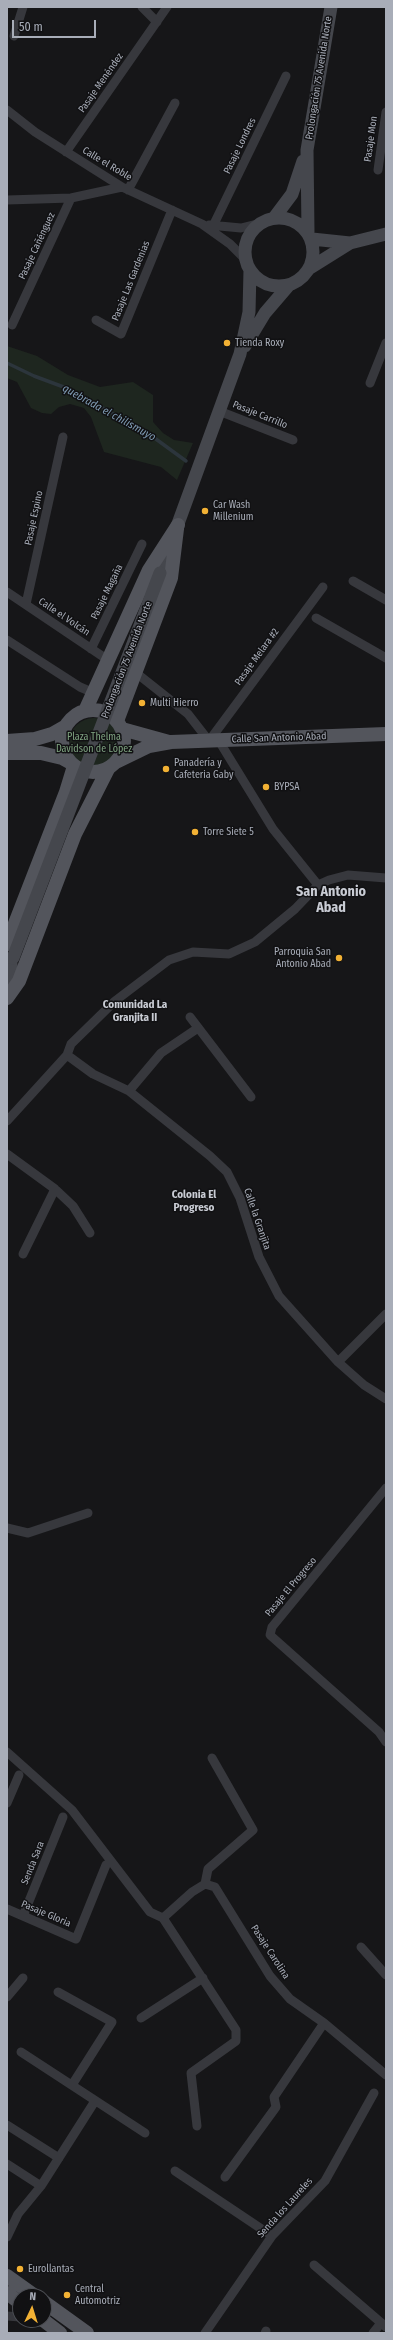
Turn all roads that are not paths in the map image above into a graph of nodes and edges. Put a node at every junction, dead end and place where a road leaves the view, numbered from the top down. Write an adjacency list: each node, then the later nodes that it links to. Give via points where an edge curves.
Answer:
1 (22, 7): 6 (street)
2 (142, 7): 5 (street)
3 (168, 7): 5 (street, Pasaje Menéndez)
4 (331, 7): 11 (main road, Prolongación 75 Avenida Norte)
5 (157, 22): 12 (street, Pasaje Menéndez)
6 (14, 36)
7 (286, 76): 21 (street, Pasaje Londres)
8 (175, 103): 14 (street)
9 (7, 110): 12 (street, Calle el Roble)
10 (386, 112): 13 (street, Pasaje Mon)
11 (307, 150): 18 (main road, Prolongación 75 Avenida Norte, via 292,194); 23 (main road, Prolongación 75 Avenida Norte)
12 (66, 152): 14 (street, Calle el Roble)
13 (378, 170)
14 (125, 188): 15 (street); 17 (street, Calle el Roble)
15 (71, 198): 16 (street); 29 (street, Pasaje Cañénguez)
16 (7, 200)
17 (172, 210): 20 (street, Calle el Roble); 28 (street, Pasaje Las Gardenias, via 121,334)
18 (274, 218): 19 (main road); 23 (main road, via 293,220)
19 (261, 223): 21 (street, Calle el Roble, via 241,228); 25 (main road, via 247,239 245,249)
20 (202, 224): 21 (street, Calle el Roble); 25 (street, Calle el Roble, via 230,244)
21 (213, 226)
22 (386, 234): 24 (main road)
23 (310, 236): 24 (main road); 26 (main road, via 314,251)
24 (350, 243): 26 (main road)
25 (248, 265): 27 (main road, via 257,279 267,284); 31 (main road, Prolongación 75 Avenida Norte, via 248,312)
26 (310, 268): 27 (main road, via 298,282)
27 (289, 285): 31 (main road, Prolongación 75 Avenida Norte, via 265,313)
28 (96, 320)
29 (12, 325)
30 (386, 343): 32 (street)
31 (240, 354): 33 (main road, Prolongación 75 Avenida Norte)
32 (370, 383)
33 (219, 411): 35 (street, Pasaje Carrillo); 36 (main road, Prolongación 75 Avenida Norte)
34 (63, 436): 42 (street, Pasaje Espino)
35 (292, 440)
36 (178, 525): 47 (main road, via 149,570); 48 (main road, via 170,578); 63 (main road, Prolongación 75 Avenida Norte, bridge)
37 (142, 544): 45 (street, Pasaje Magaña)
38 (353, 582): 41 (street)
39 (323, 586): 55 (street, Pasaje Melara #2)
40 (7, 592): 42 (street, Calle el Volcán)
41 (386, 600)
42 (26, 604): 45 (street, Calle el Volcán)
43 (316, 618): 46 (street)
44 (7, 640): 49 (street)
45 (91, 649): 47 (street, Calle el Volcán)
46 (386, 658)
47 (108, 660): 49 (main road)
48 (135, 672): 51 (main road); 55 (street, via 188,714)
49 (94, 694): 50 (main road)
50 (85, 711): 51 (main road, via 102,712); 52 (main road, via 71,719)
51 (119, 725): 56 (main road, Calle San Antonio Abad); 59 (main road, via 124,747)
52 (66, 726): 54 (main road, via 35,739); 58 (main road, via 62,737 63,749)
53 (386, 734): 55 (main road, Calle San Antonio Abad)
54 (7, 741)
55 (214, 741): 56 (main road, Calle San Antonio Abad); 61 (street, via 273,829)
56 (171, 742): 59 (main road, Calle San Antonio Abad, via 149,746)
57 (7, 753): 58 (main road, via 41,753 62,758)
58 (72, 764): 59 (main road, via 88,772); 62 (main road, via 66,792)
59 (112, 765): 65 (main road, via 95,790 75,834 19,980)
60 (386, 878): 61 (street, via 348,875)
61 (318, 885): 68 (street, via 274,927 249,945 229,954 193,952 169,960 115,1001 71,1044)
62 (7, 944)
63 (11, 964): 64 (main road, Prolongación 75 Avenida Norte, via 12,977)
64 (7, 994)
65 (7, 998)
66 (190, 1017): 67 (street)
67 (198, 1028): 69 (street, via 161,1053); 70 (street)
68 (67, 1055): 69 (street, Calle la Granjita, via 93,1074); 71 (street)
69 (129, 1091): 77 (street, Calle la Granjita, via 210,1156 226,1172 240,1198 259,1258 279,1296)
70 (251, 1098)
71 (8, 1119)
72 (7, 1154): 73 (street)
73 (55, 1189): 74 (street, via 73,1206); 75 (street)
74 (90, 1233)
75 (23, 1254)
76 (386, 1314): 77 (street)
77 (338, 1362): 78 (street, Calle la Granjita, via 364,1385)
78 (386, 1399)
79 (386, 1488): 82 (street, Pasaje El Progreso, via 272,1627 270,1635 379,1732)
80 (88, 1513): 81 (street, via 28,1533)
81 (7, 1528)
82 (386, 1742)
83 (7, 1752): 93 (street, via 72,1810 150,1912)
84 (212, 1758): 90 (street, via 253,1830 208,1869)
85 (19, 1775): 86 (street)
86 (11, 1784): 87 (street)
87 (7, 1803)
88 (63, 1817): 92 (street, Senda Sara)
89 (106, 1865): 92 (street, Pasaje Gloria, via 76,1939)
90 (205, 1884): 93 (street); 101 (street, Pasaje Carolina, via 215,1887 270,1976 290,1999)
91 (7, 1909): 92 (street, Pasaje Gloria)
92 (23, 1916)
93 (163, 1918): 97 (street)
94 (361, 1947): 95 (street)
95 (386, 1975)
96 (23, 1978): 99 (street)
97 (203, 1978): 100 (street); 108 (street, via 237,2035 236,2041 191,2073)
98 (58, 1992): 104 (street, via 112,2022)
99 (7, 1997)
100 (141, 2018)
101 (324, 2023): 103 (street, Pasaje Carolina); 113 (street, via 274,2097 276,2107)
102 (21, 2052): 104 (street)
103 (386, 2074)
104 (72, 2085): 106 (street)
105 (374, 2093): 115 (street, Senda los Laureles, via 325,2181)
106 (95, 2101): 109 (street); 110 (street)
107 (7, 2124): 110 (street)
108 (197, 2126)
109 (145, 2133)
110 (59, 2158): 114 (street)
111 (7, 2164): 114 (street)
112 (175, 2171): 115 (street)
113 (225, 2177)
114 (41, 2186): 116 (street, via 18,2214)
115 (272, 2236): 123 (street, Senda los Laureles)
116 (7, 2237)
117 (314, 2265): 121 (street)
118 (7, 2276): 119 (main road)
119 (24, 2288)
120 (52, 2308): 122 (main road)
121 (384, 2325): 124 (street)
122 (87, 2333)
123 (205, 2333)
124 (373, 2333)

